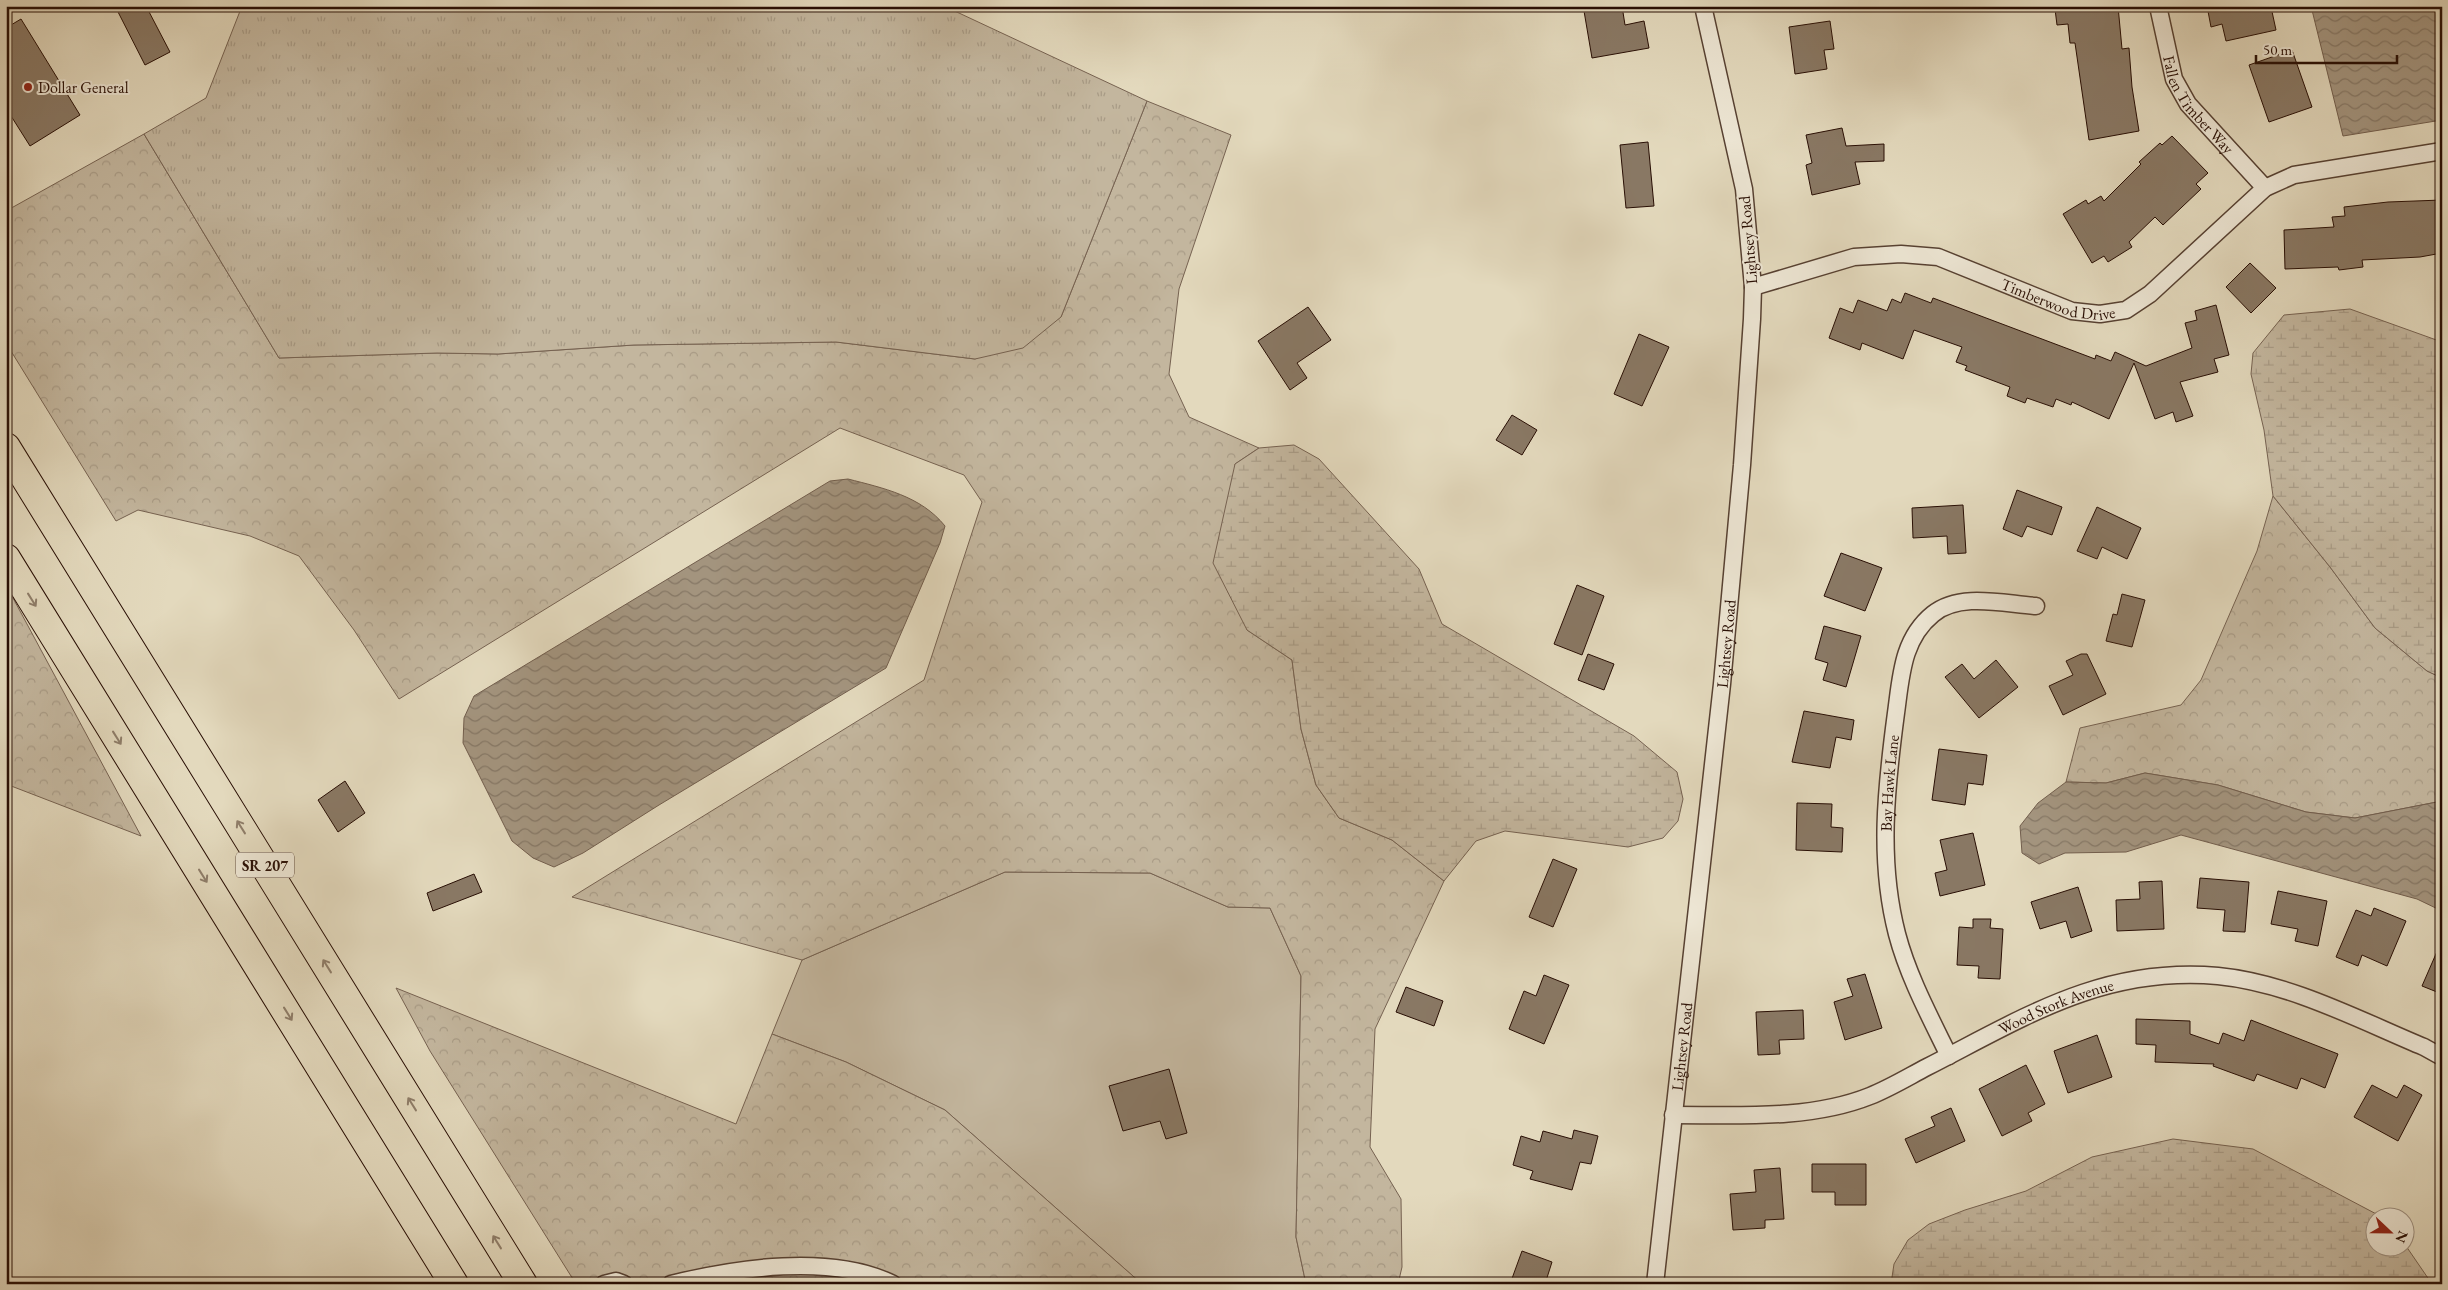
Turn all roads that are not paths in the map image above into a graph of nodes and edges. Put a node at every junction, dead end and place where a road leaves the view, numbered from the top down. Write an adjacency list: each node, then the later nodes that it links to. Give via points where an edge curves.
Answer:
1 (1703, 6): 5 (street, Lightsey Road, via 1744,189)
2 (2158, 6): 4 (street, Fallen Timber Way, via 2174,79 2188,104)
3 (2442, 151): 4 (street, Timberwood Drive, via 2294,174)
4 (2265, 188): 5 (street, Timberwood Drive, via 2150,294 2126,310 2100,314 2072,311 1938,257 1901,254 1854,257)
5 (1753, 287): 11 (street, Lightsey Road, via 1742,465 1722,684)
6 (6, 447): 13 (highway, SR 207, one-way to 6)
7 (6, 558): 12 (highway, one-way to 12)
8 (2036, 606): 9 (street, Bay Hawk Lane, via 1965,601 1948,605 1926,621 1904,656 1884,815 1886,867 1898,936 1926,1009)
9 (1949, 1056): 10 (street, Wood Stork Avenue, via 2036,1011 2086,990 2139,978 2193,975 2220,976 2274,987 2424,1047); 11 (street, Wood Stork Avenue, via 1870,1096 1834,1108 1738,1115)
10 (2442, 1058)
11 (1674, 1114): 18 (street, Lightsey Road)
12 (454, 1284)
13 (523, 1284)
14 (604, 1284): 15 (street)
15 (624, 1284)
16 (671, 1284): 17 (street, via 720,1272 818,1266 877,1276)
17 (893, 1284)
18 (1655, 1284)

